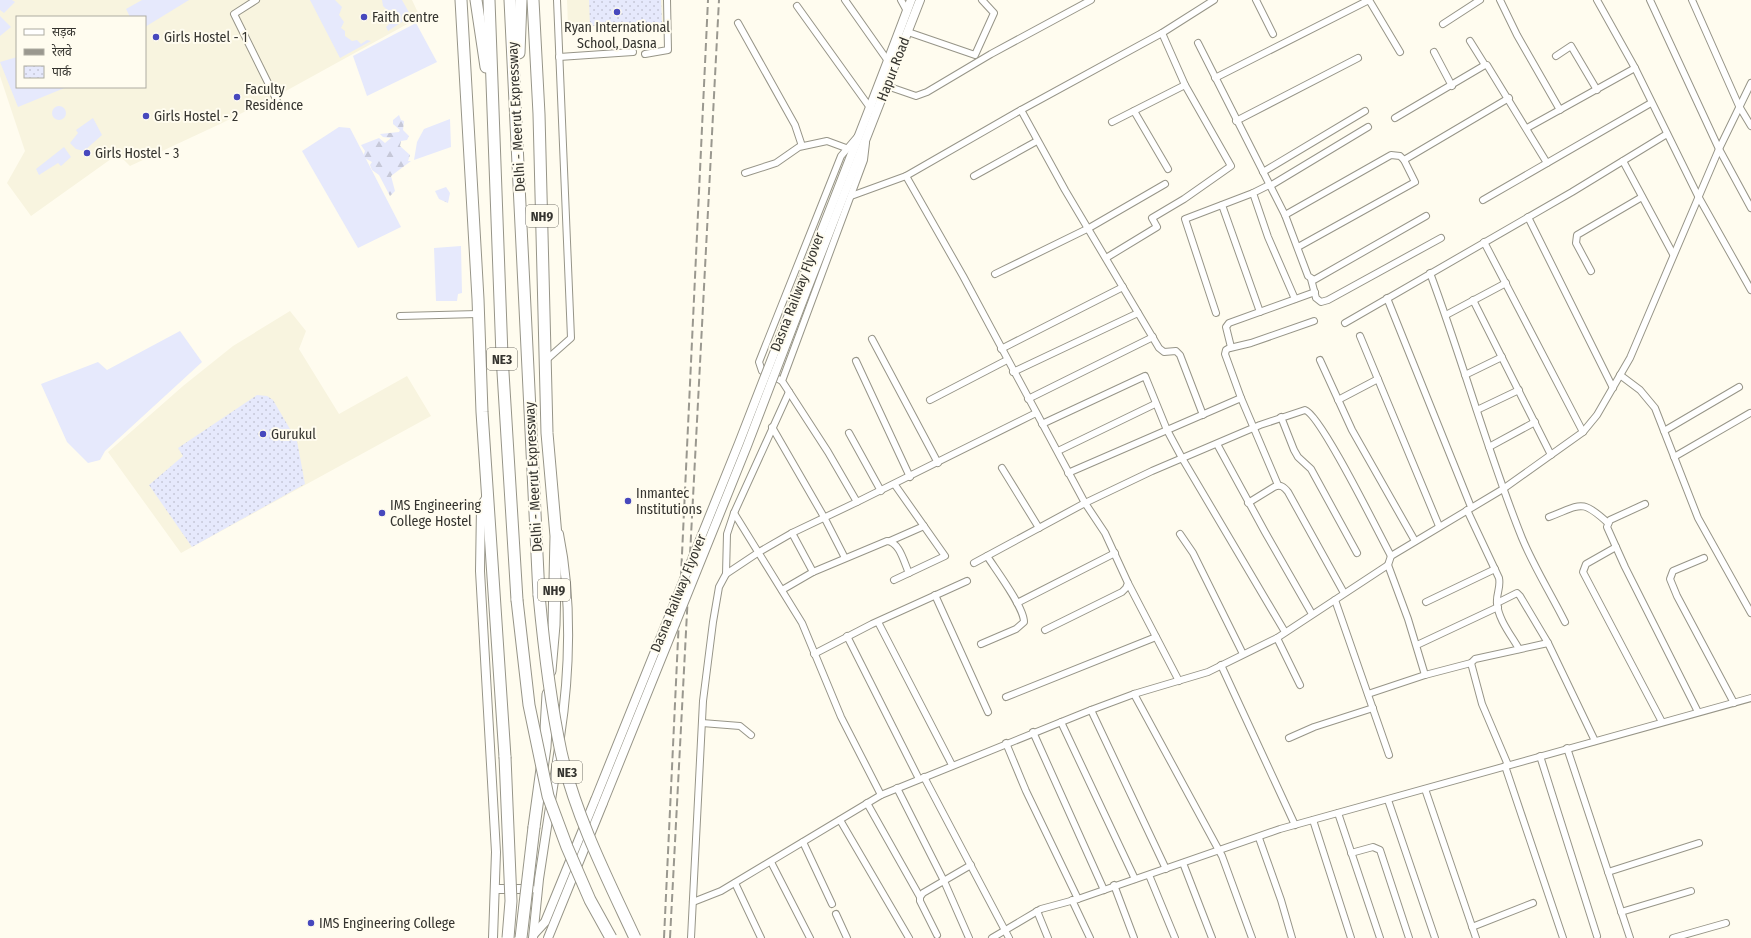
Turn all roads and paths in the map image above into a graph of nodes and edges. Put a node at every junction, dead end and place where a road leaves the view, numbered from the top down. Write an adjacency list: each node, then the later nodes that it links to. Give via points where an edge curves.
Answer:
1 (256, 0): 50 (street, via 234,14)
2 (461, 0): 114 (highway)
3 (476, 0): 58 (highway)
4 (489, 0): 58 (highway, Delhi - Meerut Expressway / NE3)
5 (510, 0): 59 (highway, Delhi - Meerut Expressway / NE3)
6 (521, 0): 59 (highway)
7 (533, 0): 127 (highway, NH9, via 539,114)
8 (557, 0): 38 (street)
9 (667, 0): 36 (street, via 668,50)
10 (845, 0): 40 (street)
11 (901, 0): 25 (street)
12 (911, 0): 25 (main road, Hapur Road)
13 (920, 0): 28 (main road, Hapur Road)
14 (982, 0): 28 (street, via 994,13 975,55)
15 (1091, 0): 46 (street, via 927,92 916,96)
16 (1214, 0): 29 (street)
17 (1256, 0): 30 (street)
18 (1369, 0): 34 (street); 43 (street)
19 (1480, 0): 27 (street)
20 (1500, 0): 55 (street)
21 (1598, 0): 42 (street)
22 (1650, 0): 72 (street)
23 (1692, 0): 52 (street)
24 (797, 6): 53 (street)
25 (907, 11): 40 (main road, Hapur Road)
26 (738, 23): 70 (street, via 795,125)
27 (1443, 24)
28 (908, 32): 46 (main road, Hapur Road)
29 (1162, 33): 45 (street); 54 (street)
30 (1273, 34)
31 (1470, 41): 41 (street)
32 (1198, 42): 43 (street)
33 (633, 52): 38 (street)
34 (1400, 52)
35 (1434, 52): 47 (street)
36 (645, 54)
37 (1556, 56): 48 (street, via 1571,46)
38 (559, 57): 127 (street, via 571,338)
39 (1358, 58): 61 (street)
40 (888, 61): 53 (main road, Hapur Road)
41 (1484, 65): 47 (street); 49 (street, via 1491,70)
42 (1635, 68): 48 (street); 51 (street)
43 (1215, 78): 61 (street)
44 (1751, 83): 52 (street)
45 (1185, 85): 56 (street); 99 (street, via 1231,166 1152,218 1157,226)
46 (887, 86): 68 (main road, Hapur Road)
47 (1452, 86): 60 (street)
48 (1597, 90): 55 (street)
49 (1509, 98): 65 (street); 73 (street)
50 (278, 103)
51 (1651, 103): 66 (street); 75 (street)
52 (1739, 106): 63 (street); 72 (street)
53 (870, 109): 67 (main road, Hapur Road)
54 (1020, 110): 69 (street); 80 (street)
55 (1560, 110): 65 (street)
56 (1134, 111): 62 (street); 77 (street)
57 (1365, 111): 78 (street)
58 (494, 117): 301 (highway, Delhi - Meerut Expressway / NE3, bridge, via 502,356 517,600 530,705 548,796 590,900)
59 (516, 118): 302 (highway, Delhi - Meerut Expressway / NE3, bridge, via 539,595 552,699 570,782 595,851)
60 (1395, 118)
61 (1236, 121): 78 (street)
62 (1112, 122)
63 (1751, 126)
64 (1368, 127): 83 (street)
65 (1527, 128): 75 (street)
66 (1667, 134): 74 (street); 87 (street)
67 (859, 135): 68 (street); 71 (street); 76 (main road, Dasna Railway Flyover)
68 (867, 139): 76 (main road, Dasna Railway Flyover); 85 (street, via 864,160)
69 (1037, 141): 81 (street); 94 (street)
70 (802, 146): 71 (street, via 827,141); 79 (street, via 776,163)
71 (846, 148): 133 (street, via 832,176 759,362 762,371)
72 (1719, 149): 87 (street); 90 (street)
73 (1404, 160): 91 (street, via 1400,156 1391,155); 97 (street, via 1415,182)
74 (1623, 161): 86 (street); 93 (street)
75 (1547, 163): 88 (street)
76 (850, 168): 295 (main road, Dasna Railway Flyover, bridge, via 547,916); 300 (main road, Dasna Railway Flyover, bridge, via 746,446)
77 (1168, 169)
78 (1263, 172): 83 (street)
79 (745, 173)
80 (906, 176): 85 (street); 123 (street)
81 (974, 176)
82 (1165, 184): 94 (street)
83 (1270, 185): 84 (street); 91 (street)
84 (1253, 193): 89 (street); 109 (street, via 1268,237)
85 (851, 196): 133 (street)
86 (1642, 196): 98 (street); 100 (street, via 1577,235 1576,243)
87 (1698, 196): 98 (street); 106 (street)
88 (1482, 200)
89 (1222, 205): 111 (street); 113 (street, via 1185,219)
90 (1751, 208)
91 (1285, 215): 97 (street)
92 (1426, 216): 103 (street, via 1314,280)
93 (1528, 217): 96 (street); 135 (street)
94 (1089, 228): 99 (street); 102 (street)
95 (1441, 238): 107 (street, via 1328,300 1321,302 1316,298)
96 (1484, 242): 101 (street); 104 (street)
97 (1298, 247): 103 (street)
98 (1673, 254): 131 (street, via 1630,358)
99 (1106, 258): 105 (street)
100 (1591, 271)
101 (1430, 273): 108 (street); 115 (street)
102 (996, 274)
103 (1311, 279): 107 (street)
104 (1506, 283): 110 (street); 154 (street)
105 (1123, 288): 112 (street); 123 (street)
106 (1751, 290)
107 (1315, 292): 109 (street)
108 (1387, 298): 118 (street); 176 (street)
109 (1295, 299): 111 (street)
110 (1473, 300): 115 (street); 124 (street)
111 (1260, 312): 122 (street, via 1228,324)
112 (1138, 313): 120 (street); 129 (street)
113 (1216, 313)
114 (478, 314): 116 (street); 170 (highway)
115 (1446, 315): 130 (street)
116 (400, 316)
117 (1314, 321): 122 (street)
118 (1345, 323)
119 (1360, 336): 132 (street)
120 (1153, 337): 139 (street); 146 (street, via 1161,351 1176,351 1180,355)
121 (872, 339): 162 (street)
122 (1230, 348): 138 (street, via 1224,354)
123 (1001, 349): 125 (street)
124 (1502, 357): 130 (street); 136 (street)
125 (1007, 360): 129 (street); 140 (street)
126 (1320, 360): 141 (street)
127 (545, 361): 171 (highway, NH9)
128 (856, 361): 165 (street)
129 (1013, 372): 139 (street)
130 (1465, 375): 143 (street)
131 (1620, 375): 135 (street); 153 (street, via 1650,400)
132 (1378, 379): 141 (street); 182 (street)
133 (782, 381): 137 (street)
134 (1739, 387): 153 (street)
135 (1613, 388): 154 (street)
136 (1519, 390): 143 (street); 148 (street)
137 (789, 392): 150 (street); 172 (street)
138 (1241, 398): 146 (street); 151 (street)
139 (1028, 399): 144 (street)
140 (930, 400)
141 (1338, 400): 187 (street, via 1352,430)
142 (1155, 404): 149 (street, via 1146,376); 152 (street); 158 (street)
143 (1477, 410): 157 (street)
144 (1036, 413): 149 (street); 162 (street)
145 (1750, 413): 160 (street)
146 (1203, 415): 152 (street)
147 (1281, 417): 151 (street); 191 (street, via 1294,450 1311,468); 193 (street, via 1310,411 1325,432)
148 (1535, 422): 157 (street); 159 (street)
149 (1042, 424): 158 (street)
150 (772, 427): 177 (street); 178 (street)
151 (1254, 427): 156 (street); 167 (street)
152 (1167, 430): 161 (street); 164 (street)
153 (1664, 431): 160 (street)
154 (1583, 432): 159 (street)
155 (849, 433): 169 (street)
156 (1217, 444): 161 (street); 174 (street)
157 (1489, 447): 168 (street)
158 (1058, 451): 164 (street)
159 (1551, 455): 168 (street)
160 (1674, 457): 212 (street, via 1698,518)
161 (1182, 458): 173 (street); 217 (street)
162 (938, 463): 165 (street)
163 (1002, 468): 183 (street)
164 (1068, 473): 173 (street)
165 (910, 477): 166 (street)
166 (894, 485): 169 (street); 181 (street)
167 (1278, 485): 174 (street); 206 (street, via 1288,492)
168 (1503, 489): 176 (street); 215 (street, via 1523,540)
169 (881, 491): 172 (street)
170 (488, 495): 279 (main road, via 481,506 480,571 496,852); 298 (highway, bridge, via 510,860 511,901)
171 (552, 499): 280 (main road, via 565,560 568,672); 299 (highway, NH9, bridge, via 556,536 554,625 545,747)
172 (857, 502): 178 (street)
173 (1085, 503): 183 (street); 190 (street)
174 (1248, 503): 213 (street)
175 (1645, 504): 180 (street)
176 (1469, 508): 182 (street); 198 (street)
177 (734, 514): 189 (street); 201 (street, via 727,534)
178 (824, 517): 184 (street); 194 (street)
179 (1548, 517): 180 (street, via 1586,506 1593,508)
180 (1608, 523): 188 (street, via 1607,527)
181 (924, 526): 186 (street); 200 (street, via 945,556)
182 (1439, 526): 187 (street)
183 (1039, 528): 192 (street)
184 (792, 533): 189 (street); 199 (street)
185 (1180, 534): 226 (street, via 1193,553)
186 (890, 541): 194 (street); 200 (street, via 897,546)
187 (1415, 541): 193 (street)
188 (1616, 547): 240 (street); 242 (street, via 1586,564 1584,572)
189 (758, 552): 201 (street); 205 (street)
190 (1115, 553): 204 (street); 210 (street)
191 (1357, 553)
192 (987, 556): 196 (street); 210 (street)
193 (1391, 556): 197 (street)
194 (845, 558): 199 (street)
195 (1704, 558): 236 (street, via 1673,571 1670,579)
196 (974, 563)
197 (1388, 565): 206 (street); 223 (street)
198 (1495, 569): 209 (street); 211 (street, via 1500,588)
199 (813, 572): 205 (street)
200 (909, 573): 202 (street)
201 (726, 574): 243 (street, via 719,587 713,622)
202 (894, 580)
203 (967, 581): 207 (street)
204 (1128, 583): 216 (street, via 1122,592); 219 (street)
205 (782, 590): 225 (street, via 802,623)
206 (1344, 594): 208 (street)
207 (935, 595): 214 (street); 239 (street)
208 (1335, 600): 213 (street); 233 (street)
209 (1426, 602)
210 (1017, 603): 222 (street, via 1024,616 1024,622 1016,629)
211 (1497, 605): 221 (street, via 1517,593); 223 (street); 224 (street)
212 (1751, 612)
213 (1312, 614): 217 (street)
214 (878, 622): 218 (street); 252 (street)
215 (1565, 622)
216 (1045, 630)
217 (1285, 632): 220 (street)
218 (847, 636): 225 (street); 254 (street)
219 (1156, 637): 230 (street); 234 (street)
220 (1277, 638): 226 (street); 231 (street)
221 (1548, 643): 224 (street); 247 (street)
222 (981, 644)
223 (1417, 645): 229 (street)
224 (1519, 649): 227 (street, via 1474,659)
225 (814, 654): 257 (street, via 841,717)
226 (1243, 654): 228 (street)
227 (1471, 663): 229 (street); 253 (street, via 1482,704)
228 (1221, 665): 230 (street); 263 (street)
229 (1425, 675): 233 (street)
230 (1179, 681): 232 (street)
231 (1300, 685)
232 (1134, 694): 238 (street); 267 (street)
233 (1368, 694): 237 (street)
234 (1006, 697)
235 (1751, 698): 236 (street)
236 (1734, 702): 240 (street)
237 (1373, 708): 246 (street); 250 (street)
238 (1091, 710): 241 (street); 272 (street)
239 (988, 712)
240 (1698, 712): 242 (street)
241 (1061, 722): 244 (street); 275 (street)
242 (1662, 722): 247 (street)
243 (702, 723): 245 (street, via 740,726); 285 (street)
244 (1033, 732): 248 (street); 281 (street)
245 (752, 735)
246 (1289, 738)
247 (1595, 741): 249 (street)
248 (1006, 743): 252 (street); 284 (street)
249 (1568, 748): 251 (street); 273 (street)
250 (1389, 755)
251 (1540, 756): 253 (street); 296 (street)
252 (952, 765): 254 (street)
253 (1507, 766): 256 (street); 323 (street)
254 (922, 778): 255 (street); 271 (street)
255 (897, 788): 257 (street); 276 (street)
256 (1425, 789): 258 (street); 292 (street)
257 (881, 795): 259 (street)
258 (1388, 800): 260 (street); 321 (street)
259 (867, 803): 261 (street); 283 (street)
260 (1338, 813): 262 (street); 268 (street)
261 (840, 820): 265 (street); 307 (street)
262 (1312, 820): 263 (street); 318 (street)
263 (1295, 825): 264 (street)
264 (1259, 838): 267 (street); 317 (street)
265 (804, 842): 269 (street); 287 (street)
266 (1699, 843): 273 (street)
267 (1219, 851): 270 (street); 316 (street)
268 (1351, 853): 319 (street); 320 (street, via 1372,847 1380,850)
269 (771, 862): 277 (street); 305 (street)
270 (1183, 863): 272 (street); 315 (street)
271 (971, 865): 276 (street); 293 (street)
272 (1166, 869): 274 (street)
273 (1608, 872): 289 (street)
274 (1149, 875): 275 (street); 314 (street)
275 (1135, 879): 278 (street)
276 (944, 881): 283 (street); 308 (street)
277 (735, 883): 285 (street); 304 (street)
278 (1114, 885): 281 (street); 313 (street)
279 (495, 889): 280 (main road); 297 (main road)
280 (538, 889): 295 (main road)
281 (1104, 890): 284 (street)
282 (1691, 891): 289 (street)
283 (920, 897): 294 (street)
284 (1075, 900): 288 (street); 312 (street)
285 (693, 902): 303 (street)
286 (1533, 903): 292 (street)
287 (832, 904)
288 (1037, 911): 293 (street); 311 (street)
289 (1621, 912): 324 (street)
290 (836, 914): 306 (street)
291 (1726, 923): 325 (street)
292 (1472, 927): 322 (street)
293 (1005, 929): 309 (street); 310 (street)
294 (937, 935)
295 (533, 936)
296 (1597, 936)
297 (493, 938)
298 (508, 938)
299 (521, 938)
300 (548, 938)
301 (611, 938)
302 (635, 938)
303 (692, 938)
304 (761, 938)
305 (810, 938)
306 (847, 938)
307 (909, 938)
308 (969, 938)
309 (992, 938)
310 (1009, 938)
311 (1048, 938)
312 (1090, 938)
313 (1134, 938)
314 (1175, 938)
315 (1212, 938)
316 (1252, 938)
317 (1292, 938)
318 (1351, 938)
319 (1380, 938)
320 (1409, 938)
321 (1434, 938)
322 (1476, 938)
323 (1563, 938)
324 (1630, 938)
325 (1673, 938)

